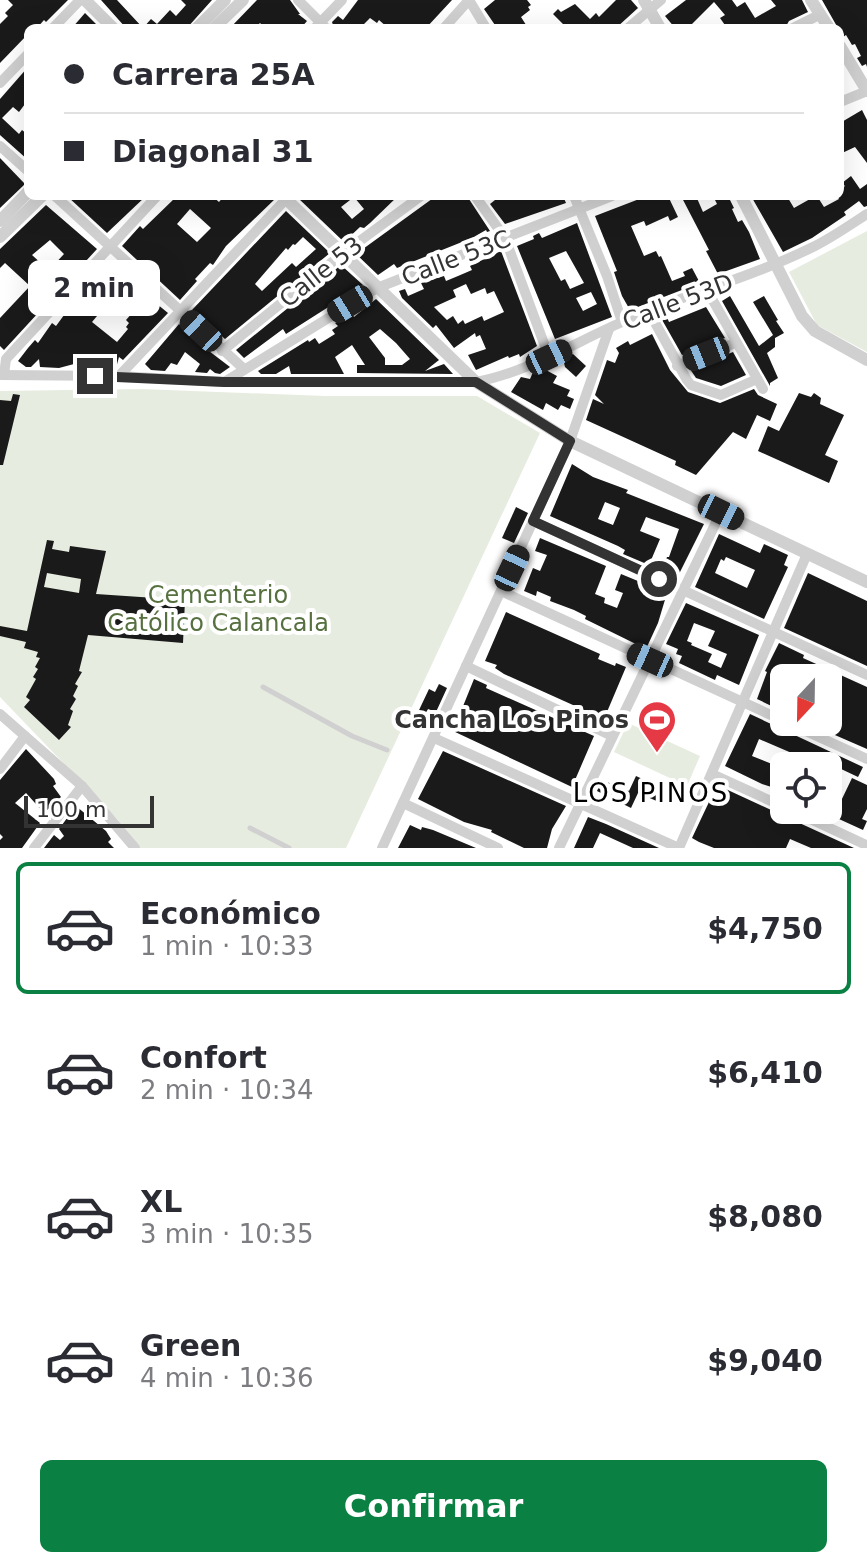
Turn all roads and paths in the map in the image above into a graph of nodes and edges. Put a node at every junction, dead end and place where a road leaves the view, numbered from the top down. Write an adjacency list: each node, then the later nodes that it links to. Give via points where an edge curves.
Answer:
1 (82, 0): 11 (street); 12 (street)
2 (225, 0): 13 (street)
3 (243, 0): 14 (street)
4 (298, 0): 15 (street)
5 (342, 0): 16 (street)
6 (469, 0): 17 (street); 18 (street)
7 (661, 0): 9 (street)
8 (811, 0): 10 (street)
9 (647, 5): 19 (street); 20 (street)
10 (821, 14): 21 (street); 22 (street)
11 (57, 24)
12 (109, 24)
13 (201, 24)
14 (218, 24)
15 (318, 24)
16 (322, 24)
17 (448, 24)
18 (484, 24)
19 (631, 24)
20 (658, 24)
21 (801, 24)
22 (827, 24)
23 (844, 53): 26 (street)
24 (24, 58): 25 (street)
25 (0, 83)
26 (867, 91): 27 (street)
27 (844, 100)
28 (0, 146): 29 (street)
29 (24, 167)
30 (24, 196): 43 (street)
31 (38, 200): 44 (street)
32 (59, 200): 46 (street)
33 (153, 200): 46 (street)
34 (283, 200): 51 (street)
35 (289, 200): 47 (street)
36 (416, 200): 47 (street, Calle 53)
37 (478, 200): 45 (street)
38 (576, 200): 41 (street)
39 (602, 200): 41 (street, Calle 53C)
40 (743, 200): 48 (street)
41 (580, 209): 45 (street, Calle 53C); 53 (street)
42 (867, 214): 48 (street, Calle 53D)
43 (0, 221)
44 (0, 237)
45 (505, 238): 49 (street, Calle 53C); 58 (street)
46 (110, 248): 51 (street); 57 (street)
47 (342, 254): 49 (street); 56 (street, Calle 53)
48 (776, 263): 50 (street, Calle 53D); 59 (street, via 815,331)
49 (377, 288): 61 (street, Calle 53C); 65 (street)
50 (707, 290): 52 (street, Calle 53D); 55 (street)
51 (180, 312): 56 (street); 63 (street)
52 (649, 312): 53 (street, Calle 53D); 60 (street)
53 (622, 322): 54 (street, Calle 53D)
54 (609, 329): 58 (street); 66 (street, Calle 53D)
55 (735, 343): 60 (street); 60 (street, via 760,384 717,395 691,385)
56 (222, 351): 61 (street)
57 (3, 357): 62 (street)
58 (549, 357): 65 (street)
59 (867, 360)
60 (677, 366)
61 (244, 369): 64 (street, Calle 53C)
62 (2, 375): 63 (street)
63 (119, 376): 64 (street)
64 (224, 382): 65 (street)
65 (476, 382): 66 (street)
66 (570, 441): 67 (street); 68 (street, Calle 53D)
67 (721, 512): 69 (street); 71 (street)
68 (533, 521): 71 (street); 72 (street, Calle 53D)
69 (807, 554): 70 (street); 73 (street)
70 (867, 582)
71 (684, 590): 73 (street); 74 (street)
72 (501, 591): 74 (street); 75 (street, Calle 53D)
73 (773, 632): 76 (street); 78 (street)
74 (650, 660): 78 (street); 82 (street)
75 (466, 666): 82 (street); 84 (street, Calle 53D)
76 (867, 675)
77 (263, 687): 85 (lane)
78 (743, 702): 80 (street); 88 (street)
79 (0, 714): 81 (street)
80 (770, 715)
81 (25, 736): 87 (street); 89 (street)
82 (612, 736): 92 (street)
83 (816, 736): 86 (street)
84 (434, 738): 91 (street, Calle 53D); 92 (street)
85 (387, 750)
86 (867, 759)
87 (0, 769)
88 (712, 774): 90 (street); 102 (street)
89 (82, 786): 96 (street); 97 (street)
90 (770, 801)
91 (403, 803): 99 (street, Calle 53D); 100 (street)
92 (581, 804): 101 (street); 102 (street)
93 (822, 824): 95 (street)
94 (250, 828): 98 (lane)
95 (865, 843)
96 (34, 848)
97 (135, 848)
98 (289, 848)
99 (382, 848)
100 (498, 848)
101 (559, 848)
102 (679, 848)

